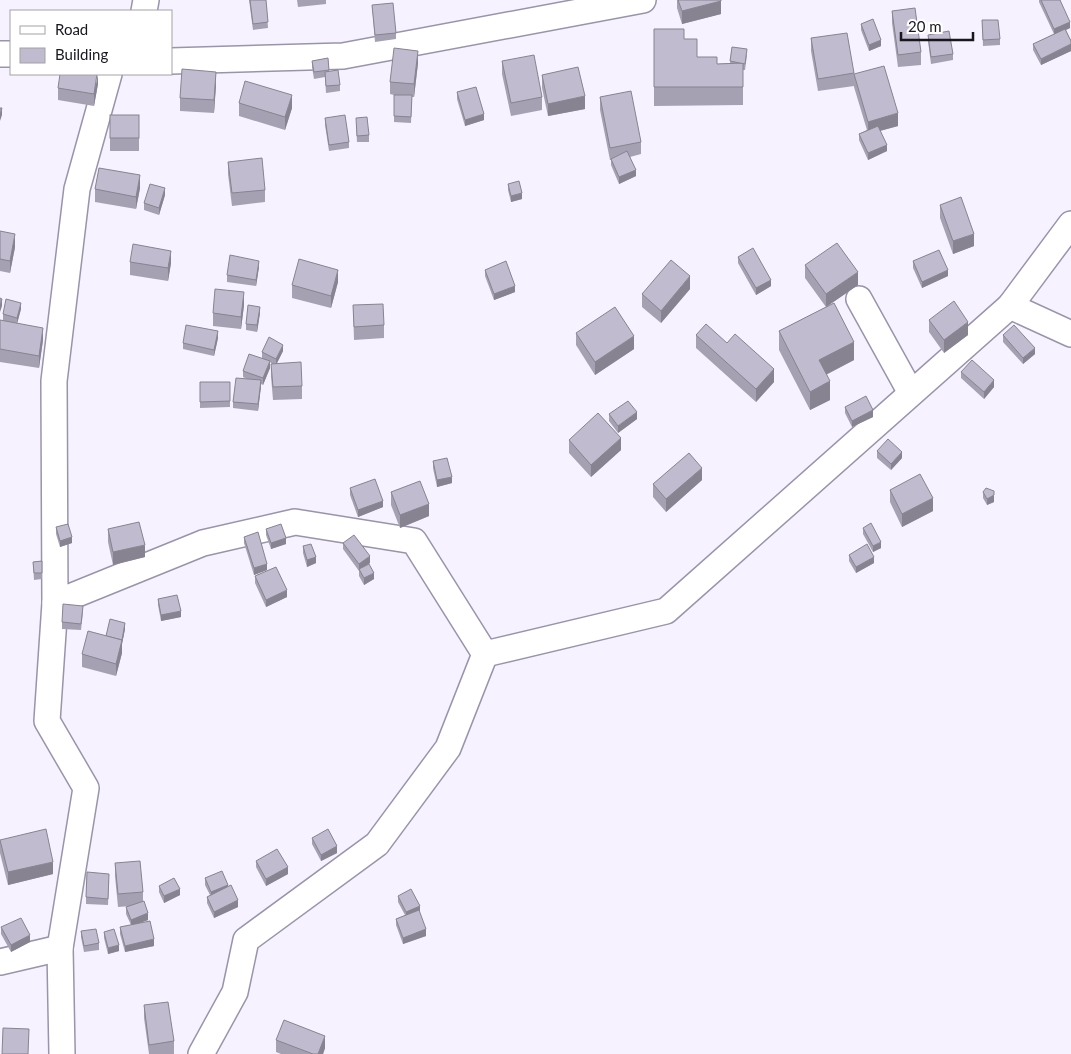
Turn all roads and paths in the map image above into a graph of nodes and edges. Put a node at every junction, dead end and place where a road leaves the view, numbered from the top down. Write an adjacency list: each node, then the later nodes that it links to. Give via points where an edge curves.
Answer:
1 (643, 0): 2 (street, via 343,56)
2 (172, 61)
3 (109, 75): 9 (street, via 77,189 54,381)
4 (1071, 224): 6 (street)
5 (858, 299): 8 (street)
6 (1010, 306): 7 (street); 8 (street)
7 (1071, 334)
8 (911, 393): 10 (street, via 666,611)
9 (55, 603): 10 (street, via 203,543 295,522 414,541); 11 (street, via 47,721 86,788)
10 (485, 654): 14 (street, via 448,748 377,844 246,940 235,992)
11 (60, 948): 12 (street); 13 (street)
12 (0, 962)
13 (62, 1054)
14 (201, 1054)

